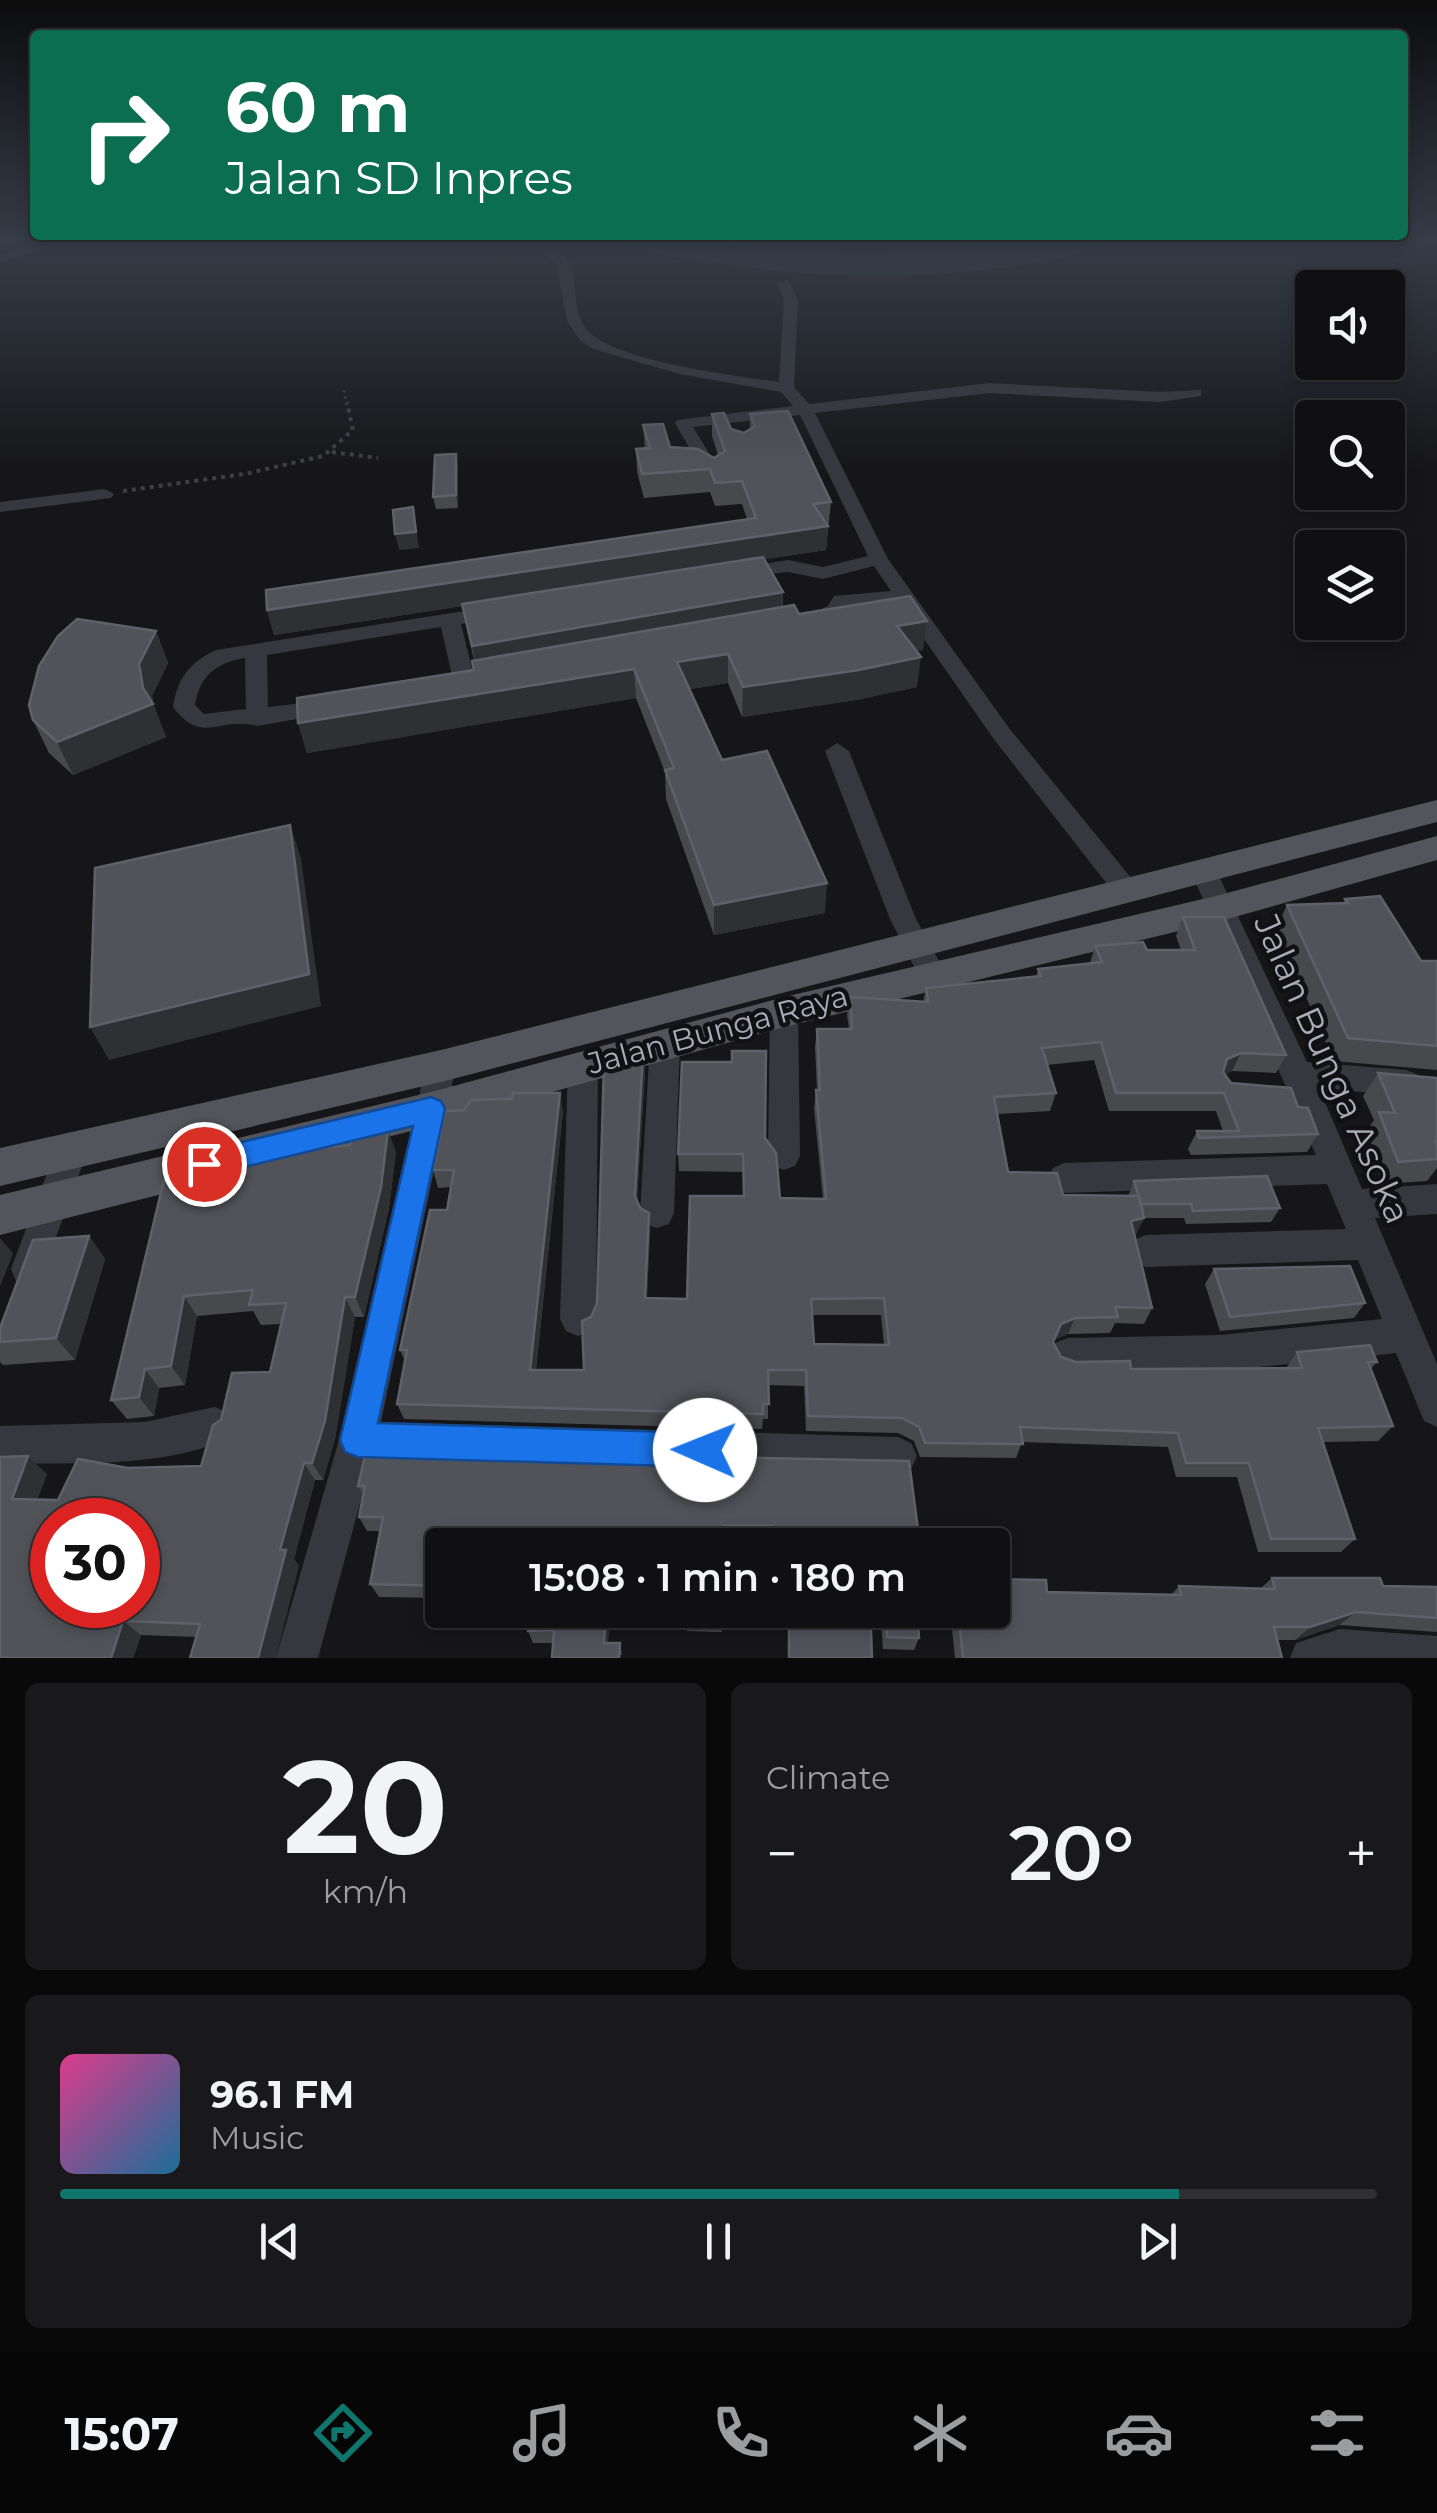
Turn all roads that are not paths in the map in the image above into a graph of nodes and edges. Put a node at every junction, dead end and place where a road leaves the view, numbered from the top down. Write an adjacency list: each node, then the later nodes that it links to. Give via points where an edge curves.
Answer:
1 (575, 316): 3 (street, via 592,343)
2 (789, 316): 3 (street)
3 (786, 388): 5 (street)
4 (1194, 393): 5 (street, via 990,388)
5 (805, 409): 6 (street, via 732,425 682,425); 9 (street)
6 (712, 472)
7 (105, 494): 8 (street)
8 (0, 507)
9 (879, 559): 10 (street); 12 (street)
10 (823, 574): 11 (street, via 788,566); 13 (street)
11 (713, 578)
12 (908, 596): 13 (street); 25 (street, via 1001,733)
13 (841, 600): 16 (street, via 823,618)
14 (526, 607): 15 (street)
15 (450, 619): 17 (street); 18 (street)
16 (785, 625)
17 (256, 649): 20 (street); 20 (street, via 206,662 186,686 184,707 199,722)
18 (465, 685)
19 (351, 703): 20 (street)
20 (257, 719)
21 (838, 751): 27 (street)
22 (1437, 811): 24 (main road, Jalan Bunga Raya)
23 (1437, 848): 26 (main road, Jalan Bunga Raya)
24 (1204, 872): 25 (main road, Jalan Bunga Raya); 26 (street, Jalan Bunga Asoka)
25 (1127, 891): 27 (main road, Jalan Bunga Raya)
26 (1220, 908): 27 (main road, Jalan Bunga Raya); 32 (street, Jalan Bunga Asoka)
27 (924, 960): 28 (main road, Jalan Bunga Raya); 30 (main road, Jalan Bunga Raya)
28 (784, 1012): 29 (main road, Jalan Bunga Raya); 36 (street)
29 (665, 1044): 31 (main road, Jalan Bunga Raya); 43 (street)
30 (441, 1066): 34 (street); 35 (main road, Jalan Bunga Raya)
31 (583, 1066): 34 (main road, Jalan Bunga Raya); 48 (street)
32 (1291, 1085): 33 (street); 38 (street, Jalan Bunga Asoka)
33 (1436, 1085)
34 (431, 1109): 41 (main road, Jalan Bunga Raya); 53 (street)
35 (72, 1147): 37 (main road, Jalan Bunga Raya); 41 (street)
36 (784, 1156)
37 (0, 1166)
38 (1336, 1169): 39 (street); 42 (street, Jalan Bunga Asoka)
39 (1064, 1178)
40 (1437, 1199): 42 (street)
41 (53, 1201): 44 (main road, Jalan Bunga Raya); 47 (street)
42 (1352, 1205): 45 (street, Jalan Bunga Asoka)
43 (657, 1213)
44 (0, 1214)
45 (1368, 1244): 46 (street); 49 (street, Jalan Bunga Asoka)
46 (1146, 1252)
47 (13, 1308)
48 (578, 1319)
49 (1407, 1334): 50 (street, via 1220,1353); 51 (street, Jalan Bunga Asoka)
50 (1068, 1356)
51 (1437, 1408)
52 (214, 1426): 54 (street, via 144,1441)
53 (358, 1440): 55 (street); 57 (street)
54 (0, 1445)
55 (898, 1456)
56 (1437, 1657): 58 (street, via 1322,1652)
57 (297, 1658)
58 (1311, 1658)

